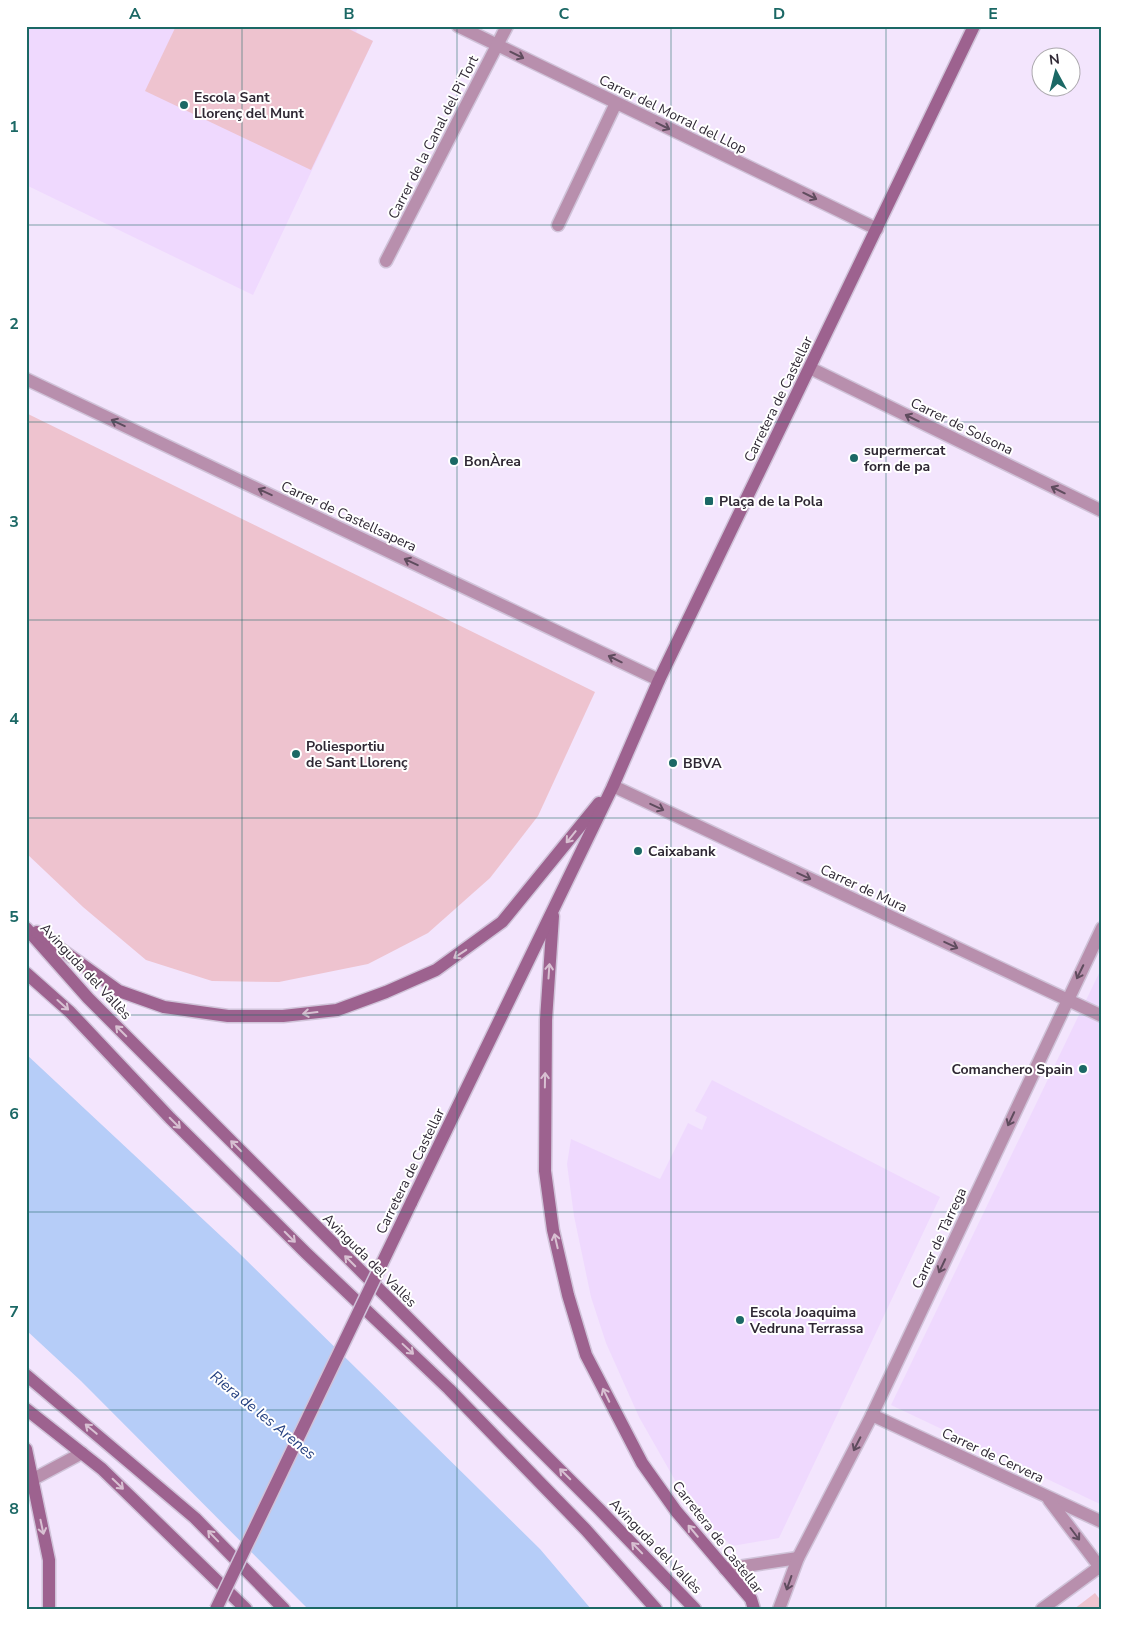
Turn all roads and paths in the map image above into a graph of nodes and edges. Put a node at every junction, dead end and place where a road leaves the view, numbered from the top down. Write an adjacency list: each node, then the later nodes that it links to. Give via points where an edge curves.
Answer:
1 (458, 26): 4 (street, Carrer del Morral del Llop)
2 (507, 26): 4 (street, Carrer de la Canal del Pi Tort)
3 (974, 26): 7 (street, Carretera de Castellar)
4 (497, 46): 5 (street, Carrer del Morral del Llop, one-way to 5); 8 (street, Carrer de la Canal del Pi Tort)
5 (616, 103): 6 (street); 7 (street, Carrer del Morral del Llop, one-way to 7)
6 (558, 225)
7 (877, 228): 9 (street, Carretera de Castellar)
8 (386, 261)
9 (810, 368): 11 (street, Carrer de Solsona, one-way to 9); 12 (street, Carretera de Castellar)
10 (26, 379): 12 (street, Carrer de Castellsapera, one-way to 10)
11 (1102, 511)
12 (659, 680): 13 (street, Carretera de Castellar)
13 (613, 786): 14 (street, Carretera de Castellar); 15 (street, Carretera de Castellar, one-way to 15, via 502,922 436,970 337,1010 283,1016 228,1016 164,1007 119,991); 19 (street, Carrer de Mura, one-way to 19)
14 (553, 908): 31 (street, Carretera de Castellar, one-way to 14, via 676,1511 638,1454 586,1355 568,1295 553,1230 545,1171 546,1020); 33 (street, Carretera de Castellar, bridge)
15 (26, 924)
16 (26, 928): 37 (street, Avinguda del Vallès, one-way to 16, via 600,1509 88,998)
17 (1102, 928): 19 (street, Carrer de Tàrrega, one-way to 19)
18 (26, 973): 36 (street, one-way to 36, via 70,1012 170,1118 299,1246 449,1388 586,1530)
19 (1067, 1000): 20 (street, Carrer de Mura); 23 (street, Carrer de Tàrrega, one-way to 23)
20 (1102, 1016)
21 (26, 1375): 35 (street, one-way to 21, via 195,1518)
22 (26, 1409): 25 (street)
23 (872, 1415): 27 (street, Carrer de Cervera); 29 (street, Carrer de Tàrrega, one-way to 29)
24 (26, 1449): 26 (street)
25 (82, 1453): 26 (street); 34 (street, one-way to 34)
26 (28, 1478): 32 (street, one-way to 32, via 49,1560)
27 (1048, 1498): 28 (street, Carrer de Cervera); 30 (street, one-way to 30)
28 (1102, 1522)
29 (798, 1558): 31 (street); 39 (street, Carrer de Tàrrega, one-way to 39)
30 (1101, 1568): 40 (street)
31 (725, 1569): 38 (street, Carretera de Castellar, via 751,1599)
32 (49, 1609)
33 (216, 1609)
34 (246, 1609)
35 (284, 1609)
36 (656, 1609)
37 (695, 1609)
38 (754, 1609)
39 (779, 1609)
40 (1042, 1609)

